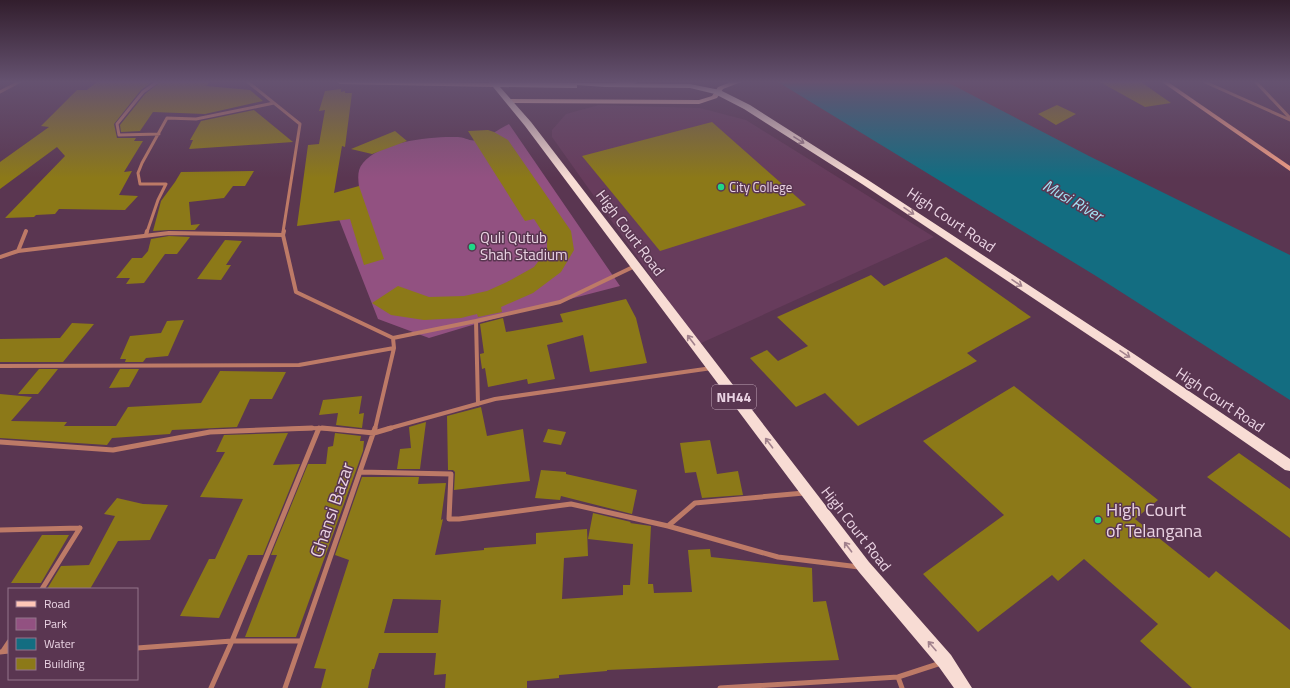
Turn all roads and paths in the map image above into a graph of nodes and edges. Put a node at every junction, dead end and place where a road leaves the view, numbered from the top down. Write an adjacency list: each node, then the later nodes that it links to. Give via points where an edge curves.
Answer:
1 (125, 114): 9 (street, via 117,124 119,134)
2 (223, 114): 9 (street, via 196,119 168,118)
3 (288, 114): 12 (street, via 300,124)
4 (519, 114): 16 (highway, High Court Road / NH44)
5 (758, 114): 26 (highway, High Court Road, one-way to 26, via 1130,357)
6 (1211, 114): 10 (main road)
7 (1279, 114): 8 (street)
8 (1290, 119)
9 (159, 134): 13 (street, via 138,173 140,184 166,184)
10 (1290, 169)
11 (26, 230): 14 (street)
12 (283, 234): 13 (street); 18 (street, via 296,292)
13 (146, 235): 14 (street)
14 (18, 251): 15 (street)
15 (0, 257)
16 (636, 266): 17 (street, via 560,302); 21 (highway, High Court Road / NH44, one-way to 16)
17 (476, 321): 18 (street); 22 (street)
18 (393, 338): 19 (street, Ghansi Bazar)
19 (394, 348): 20 (street, via 299,364); 24 (street, Ghansi Bazar)
20 (0, 366)
21 (712, 368): 22 (street, via 495,399); 28 (highway, High Court Road / NH44, one-way to 21)
22 (478, 404): 24 (street)
23 (319, 428): 24 (street); 25 (street, via 210,432 112,450); 33 (street)
24 (374, 433): 27 (street, Ghansi Bazar)
25 (0, 442)
26 (1290, 466)
27 (360, 472): 29 (street, via 451,474 449,519 571,504); 34 (street, Ghansi Bazar)
28 (807, 493): 29 (street, via 695,503); 31 (highway, High Court Road / NH44, one-way to 28)
29 (668, 526): 31 (street, via 778,557)
30 (0, 530): 32 (street, via 80,528)
31 (864, 567): 36 (highway, High Court Road / NH44, one-way to 31)
32 (43, 588)
33 (232, 641): 34 (street); 35 (street); 38 (street)
34 (301, 641): 39 (street, Ghansi Bazar)
35 (138, 648)
36 (945, 661): 37 (street); 42 (highway, High Court Road / NH44)
37 (898, 677): 40 (street); 41 (street)
38 (211, 688)
39 (285, 688)
40 (720, 688)
41 (902, 688)
42 (964, 688)

